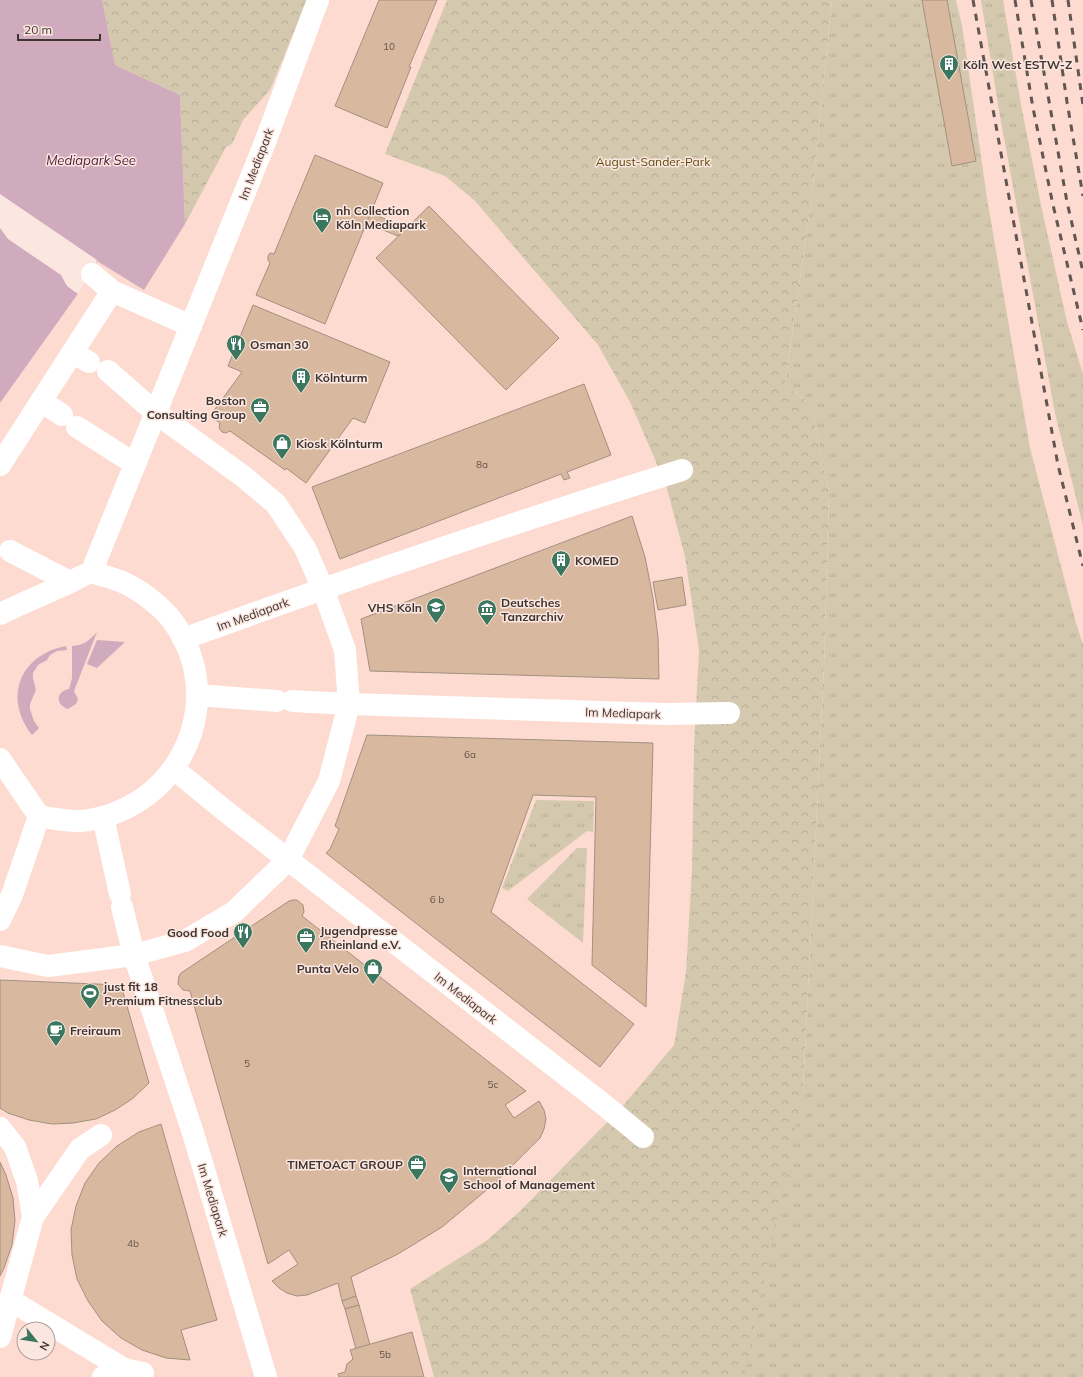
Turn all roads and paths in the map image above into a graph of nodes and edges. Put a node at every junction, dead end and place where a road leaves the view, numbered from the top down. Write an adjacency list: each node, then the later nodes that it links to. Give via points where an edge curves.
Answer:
1 (318, 0): 4 (street, Im Mediapark, via 264,145)
2 (92, 274): 3 (street)
3 (112, 291): 4 (street); 5 (street)
4 (191, 326): 7 (street, Im Mediapark)
5 (90, 362): 6 (street); 7 (street)
6 (42, 401): 8 (street); 9 (street)
7 (156, 413): 8 (street, Im Mediapark); 14 (street, via 244,477 276,504 305,548)
8 (135, 464): 12 (street, Im Mediapark)
9 (0, 465)
10 (682, 470): 14 (street, Im Mediapark)
11 (10, 551): 13 (street)
12 (91, 573): 13 (street); 16 (street, via 114,578 136,588 155,602 171,619)
13 (70, 582): 15 (street)
14 (323, 589): 16 (street, Im Mediapark); 18 (street, via 345,650)
15 (0, 614)
16 (183, 639): 17 (street, via 192,660)
17 (197, 695): 18 (street, Im Mediapark); 21 (street, via 193,730)
18 (349, 704): 19 (street, Im Mediapark, via 664,714); 24 (street, via 329,781)
19 (729, 713)
20 (0, 759): 22 (street)
21 (174, 769): 23 (street, via 143,799 124,810); 24 (street, Im Mediapark)
22 (39, 816): 23 (street, via 82,821); 25 (street, via 12,895)
23 (103, 817): 26 (street, Im Mediapark)
24 (288, 860): 26 (street, via 234,912 185,941); 30 (street, Im Mediapark)
25 (0, 920)
26 (134, 955): 27 (street, via 48,966); 35 (street, Im Mediapark, via 193,1133)
27 (0, 956)
28 (0, 1128): 31 (street, via 15,1147 26,1181)
29 (100, 1135): 31 (street, via 80,1149)
30 (643, 1137)
31 (33, 1217): 32 (street)
32 (10, 1300): 33 (street); 34 (street, via 133,1371)
33 (0, 1337)
34 (103, 1377)
35 (266, 1377)

